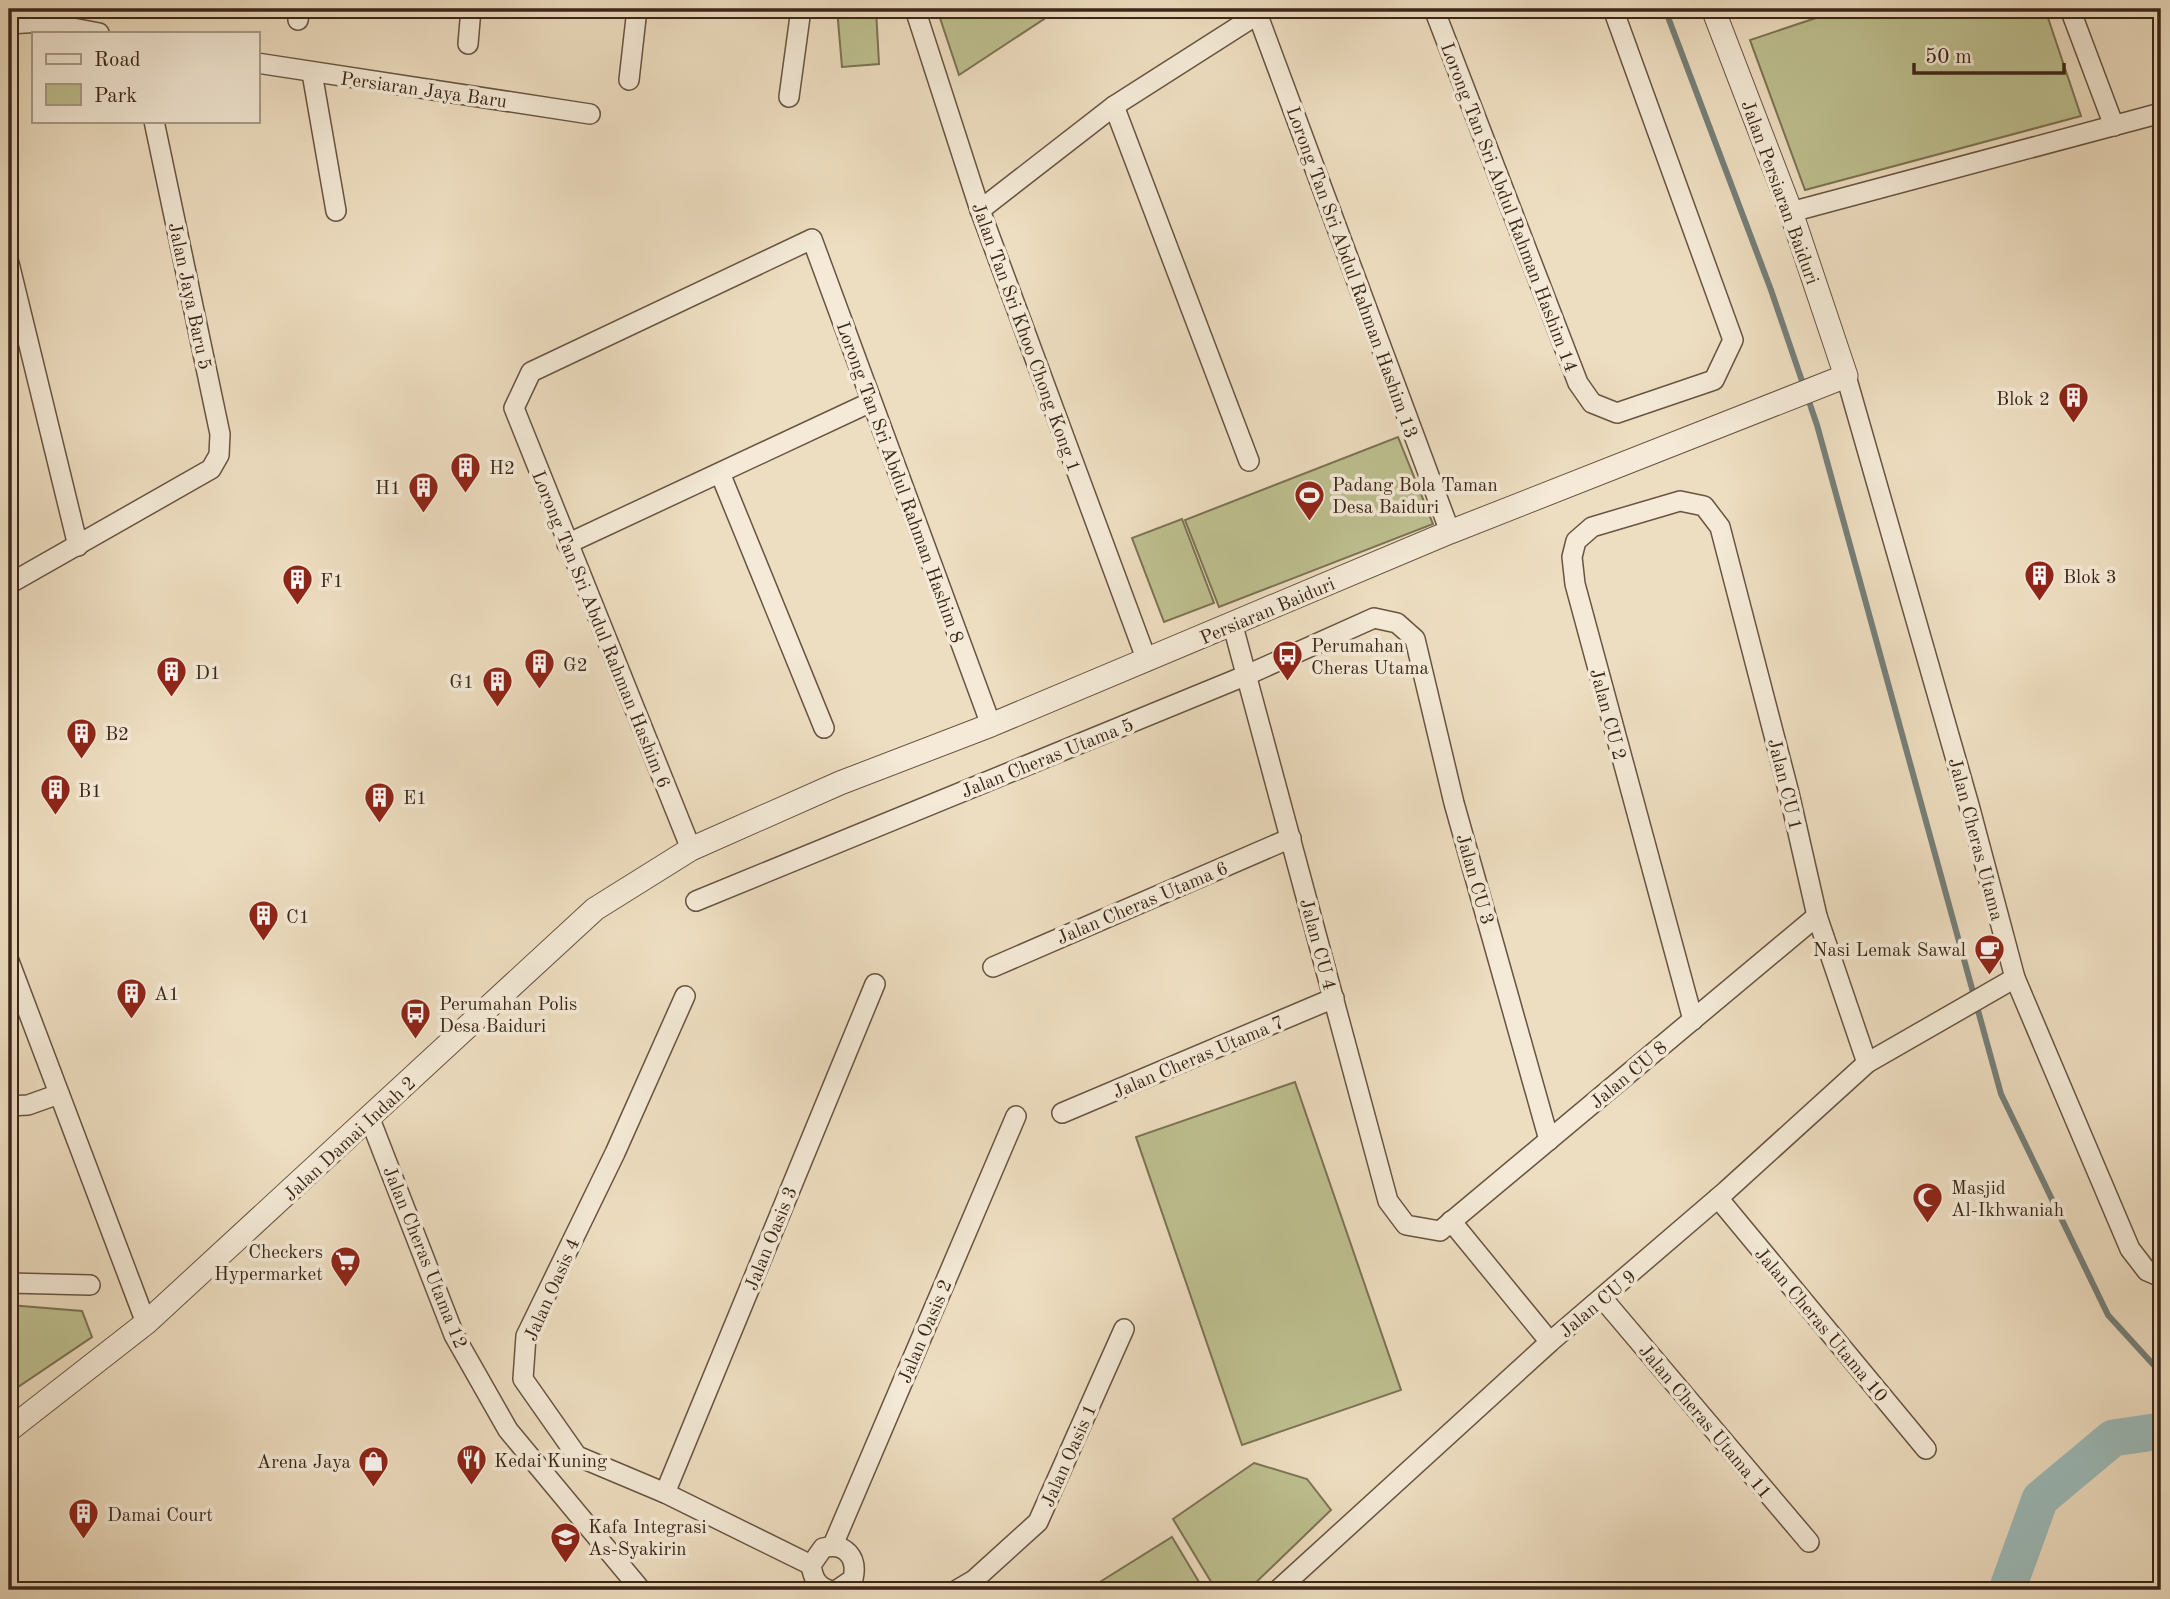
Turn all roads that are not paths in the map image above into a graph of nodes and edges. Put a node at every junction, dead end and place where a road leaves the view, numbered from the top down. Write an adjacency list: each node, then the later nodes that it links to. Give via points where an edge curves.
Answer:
1 (471, 9): 12 (street)
2 (637, 9): 15 (street)
3 (801, 9): 16 (street)
4 (915, 9): 22 (street, Jalan Tan Sri Khoo Chong Kong 1)
5 (1434, 9): 6 (street, Lorong Tan Sri Abdul Rahman Hashim 14, via 1578,383 1592,403 1617,413 1714,380 1733,340)
6 (1613, 9)
7 (1713, 9): 24 (street, Jalan Persiaran Baiduri)
8 (2070, 9): 21 (street)
9 (1262, 11): 17 (street); 32 (street, Lorong Tan Sri Abdul Rahman Hashim 13)
10 (9, 24): 11 (street, via 41,22)
11 (94, 32)
12 (468, 44)
13 (259, 63): 14 (street, Persiaran Jaya Baru)
14 (312, 73): 19 (street, Persiaran Jaya Baru); 23 (street)
15 (629, 80)
16 (789, 97)
17 (1114, 106): 22 (street); 29 (street)
18 (2161, 113): 21 (street)
19 (590, 114)
20 (154, 122): 34 (street, Jalan Jaya Baru 5, via 220,434 219,455 211,469)
21 (2114, 126): 24 (street)
22 (980, 210): 38 (street, Jalan Tan Sri Khoo Chong Kong 1)
23 (336, 211)
24 (1791, 212): 26 (street, Jalan Persiaran Baiduri)
25 (9, 263): 34 (street)
26 (1846, 376): 32 (street, Persiaran Baiduri); 48 (street, Jalan Cheras Utama)
27 (872, 402): 28 (street, Lorong Tan Sri Abdul Rahman Hashim 8, via 812,239 531,372); 30 (street); 40 (street, Lorong Tan Sri Abdul Rahman Hashim 8)
28 (514, 408): 33 (street, Lorong Tan Sri Abdul Rahman Hashim 6)
29 (1248, 461)
30 (719, 473): 33 (street); 41 (street)
31 (1704, 506): 45 (street, Jalan CU 1, via 1720,527); 52 (street, Jalan CU 2, via 1680,501 1592,527 1576,541 1572,557 1622,764)
32 (1450, 532): 37 (street, Persiaran Baiduri)
33 (567, 544): 43 (street, Lorong Tan Sri Abdul Rahman Hashim 6)
34 (78, 546): 35 (street)
35 (9, 584)
36 (1397, 623): 39 (street, Jalan Cheras Utama 5, via 1374,618); 59 (street, Jalan CU 3, via 1415,639 1454,803)
37 (1233, 626): 38 (street, Persiaran Baiduri); 39 (street, Jalan CU 4)
38 (1147, 661): 40 (street, Persiaran Baiduri)
39 (1247, 675): 42 (street, Jalan CU 4); 44 (street, Jalan Cheras Utama 5)
40 (991, 725): 43 (street, Persiaran Baiduri, via 840,783)
41 (824, 728)
42 (1291, 838): 47 (street, Jalan Cheras Utama 6); 51 (street, Jalan CU 4)
43 (691, 849): 58 (street, Jalan Damai Indah 2, via 595,909)
44 (696, 901)
45 (1817, 916): 52 (street, Jalan CU 8); 53 (street, Jalan CU 1)
46 (9, 961): 54 (street)
47 (993, 967)
48 (2015, 978): 53 (street, Jalan CU 9); 62 (street, Jalan Cheras Utama, via 2130,1248 2147,1271)
49 (875, 984): 71 (street, Jalan Oasis 3)
50 (685, 996): 71 (street, Jalan Oasis 4, via 526,1336 523,1379 578,1456)
51 (1334, 998): 56 (street, Jalan Cheras Utama 7); 61 (street, Jalan CU 4, via 1388,1201 1406,1225)
52 (1693, 1020): 59 (street, Jalan CU 8)
53 (1867, 1063): 60 (street, Jalan CU 9)
54 (59, 1094): 55 (street, via 29,1105); 66 (street)
55 (9, 1106)
56 (1062, 1113)
57 (1016, 1116): 73 (street, Jalan Oasis 2)
58 (370, 1119): 66 (street, Jalan Damai Indah 2); 76 (street, Jalan Cheras Utama 12, via 454,1335 508,1430)
59 (1549, 1140): 61 (street, Jalan CU 8)
60 (1718, 1198): 65 (street, Jalan CU 9); 70 (street, Jalan Cheras Utama 10)
61 (1445, 1226): 68 (street)
62 (2161, 1277)
63 (9, 1283): 64 (street)
64 (90, 1285)
65 (1603, 1299): 68 (street, Jalan CU 9); 72 (street, Jalan Cheras Utama 11)
66 (146, 1323): 69 (street, Jalan Damai Indah 2)
67 (1124, 1329): 77 (street, Jalan Oasis 1, via 1038,1522)
68 (1550, 1342): 78 (street, Jalan CU 9)
69 (9, 1430)
70 (1926, 1449)
71 (664, 1493): 74 (street, Jalan Oasis 4)
72 (1809, 1542)
73 (833, 1545): 74 (street, via 822,1548); 75 (street, via 853,1556 856,1568 853,1579)
74 (811, 1564): 75 (street, via 813,1577)
75 (834, 1589)
76 (641, 1590)
77 (957, 1590)
78 (1278, 1590)

